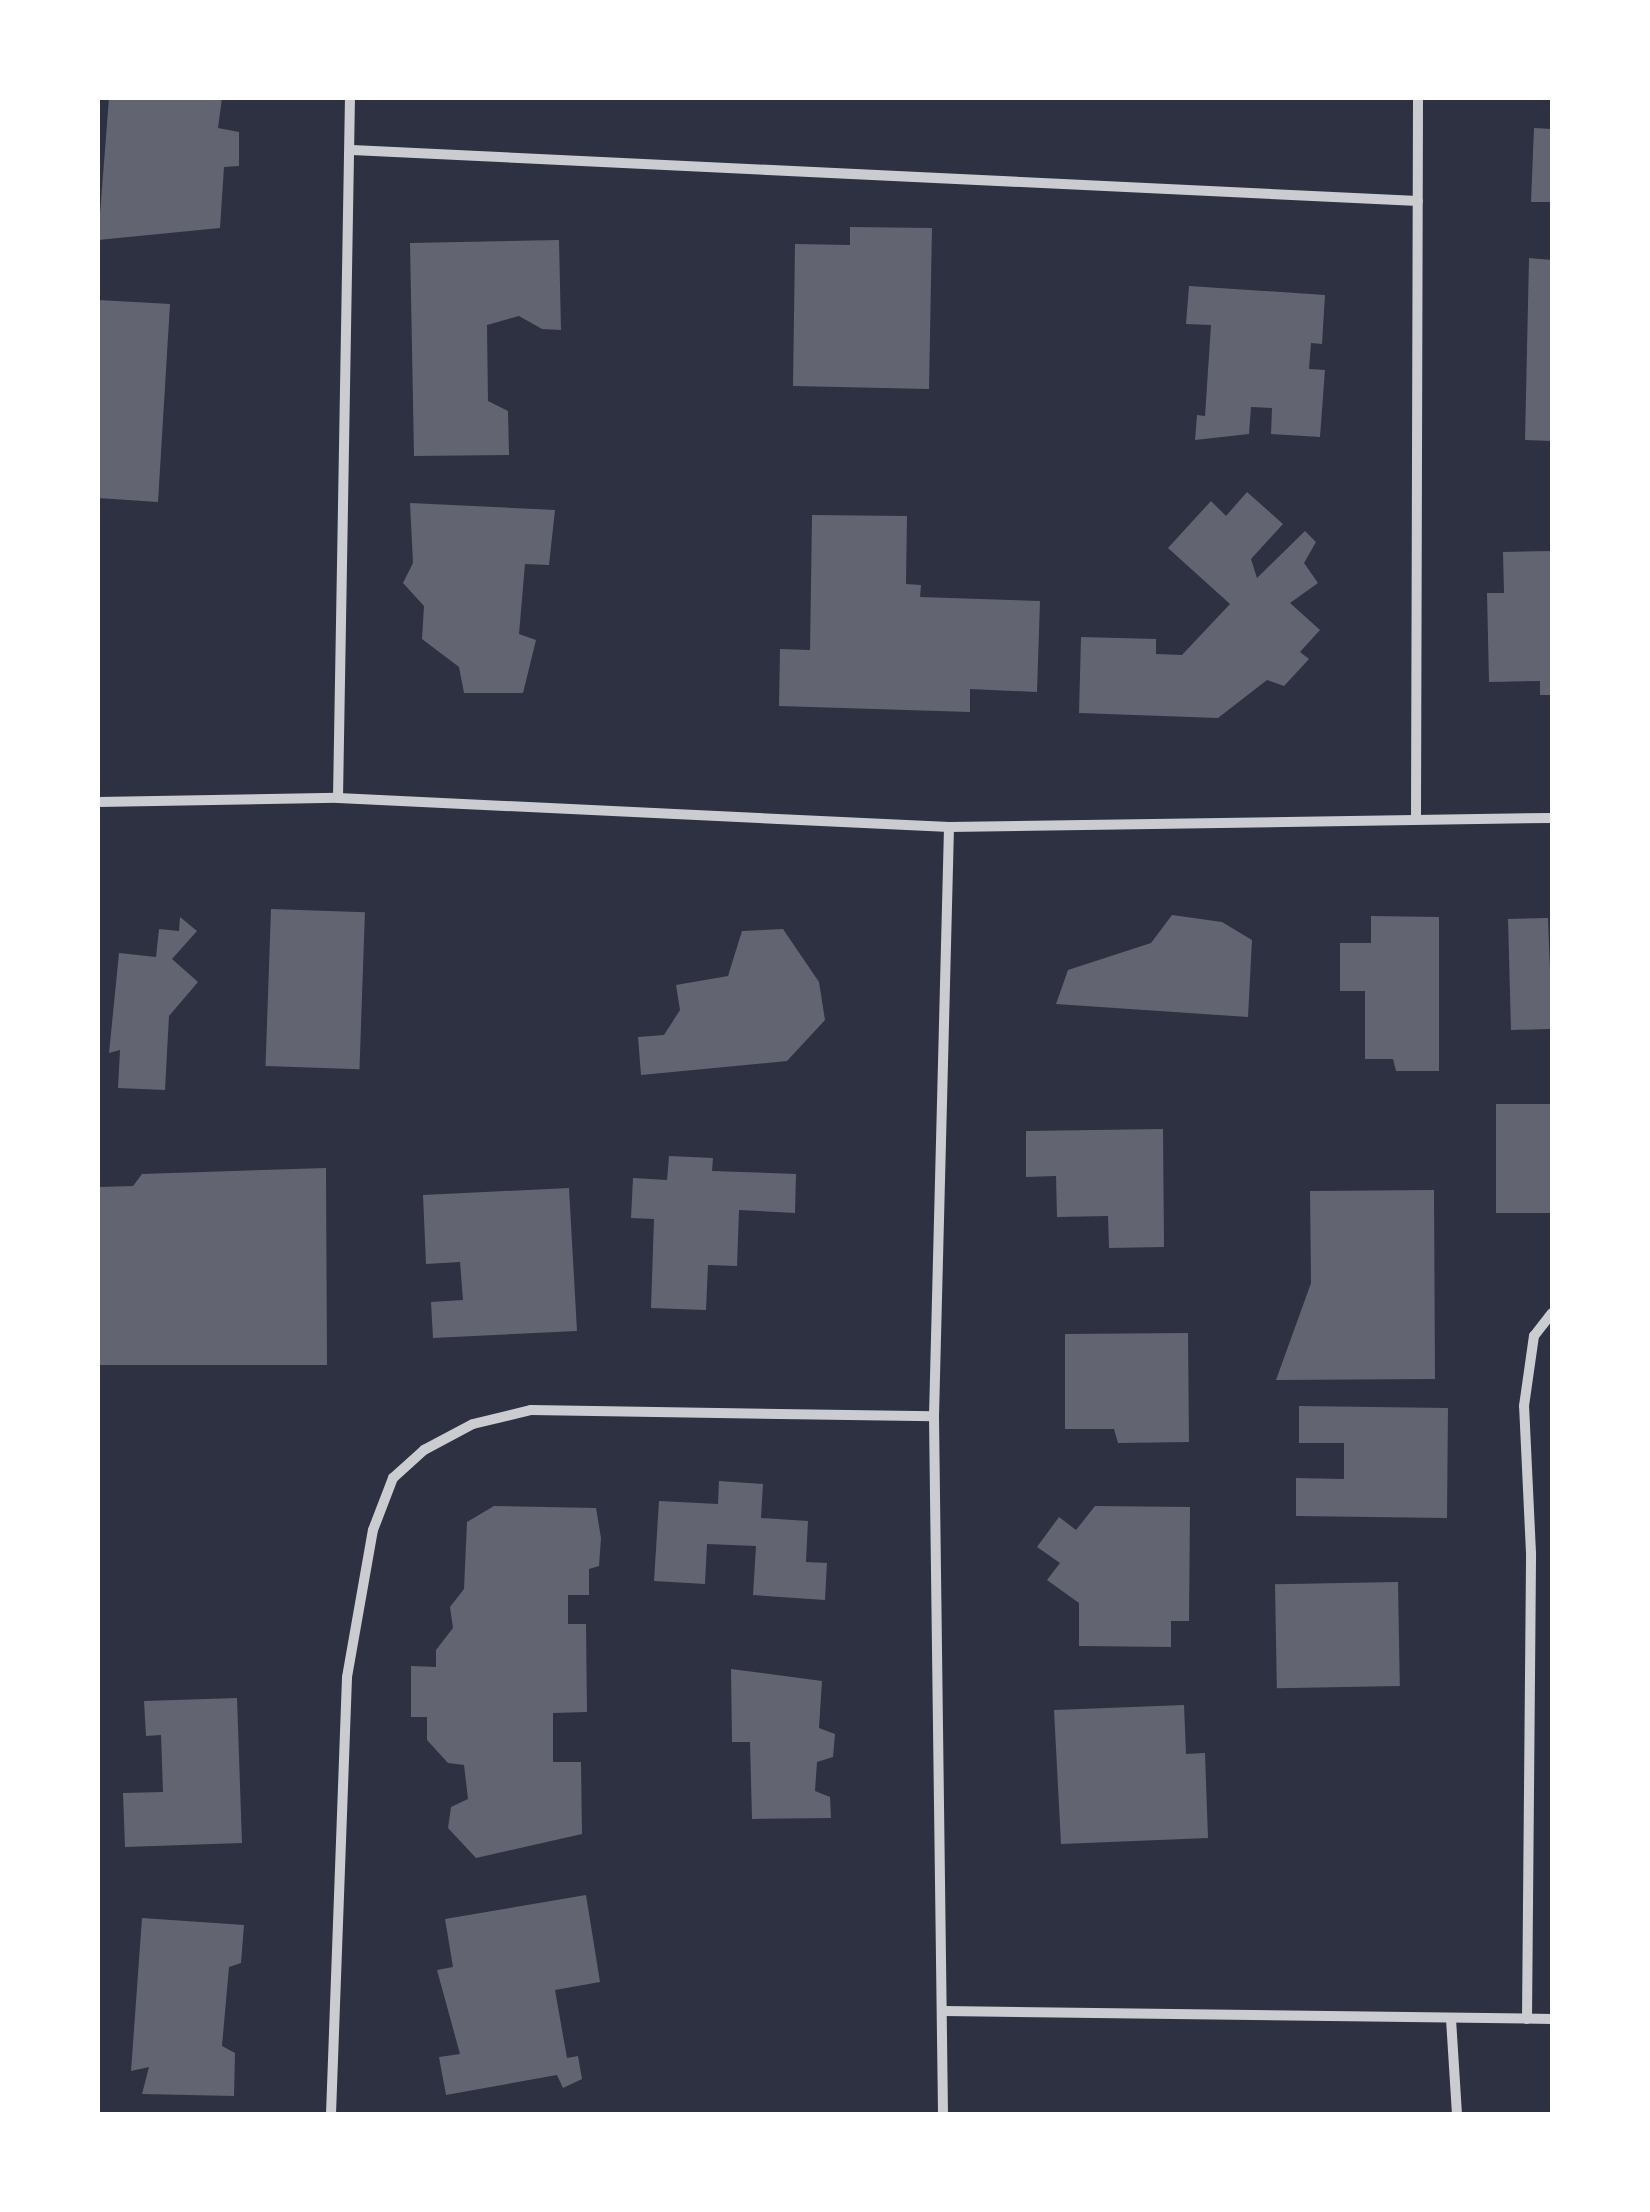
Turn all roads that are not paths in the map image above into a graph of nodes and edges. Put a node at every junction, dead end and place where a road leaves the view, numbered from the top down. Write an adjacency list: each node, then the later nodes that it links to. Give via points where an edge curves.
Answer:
1 (350, 98): 3 (street)
2 (1418, 98): 4 (street)
3 (352, 150): 4 (street); 5 (street)
4 (1418, 201): 7 (street)
5 (338, 798): 6 (street); 9 (street)
6 (98, 802)
7 (1416, 816): 8 (street); 9 (street)
8 (1552, 818)
9 (949, 827): 11 (street)
10 (1552, 1313): 14 (street, via 1534,1336 1524,1406 1531,1553)
11 (934, 1416): 12 (street); 16 (street, via 531,1410 473,1424 424,1450 394,1478 373,1530 347,1677)
12 (944, 2012): 13 (street); 17 (street)
13 (1450, 2019): 14 (street); 18 (street)
14 (1528, 2019): 15 (street)
15 (1552, 2019)
16 (330, 2114)
17 (943, 2114)
18 (1457, 2114)

